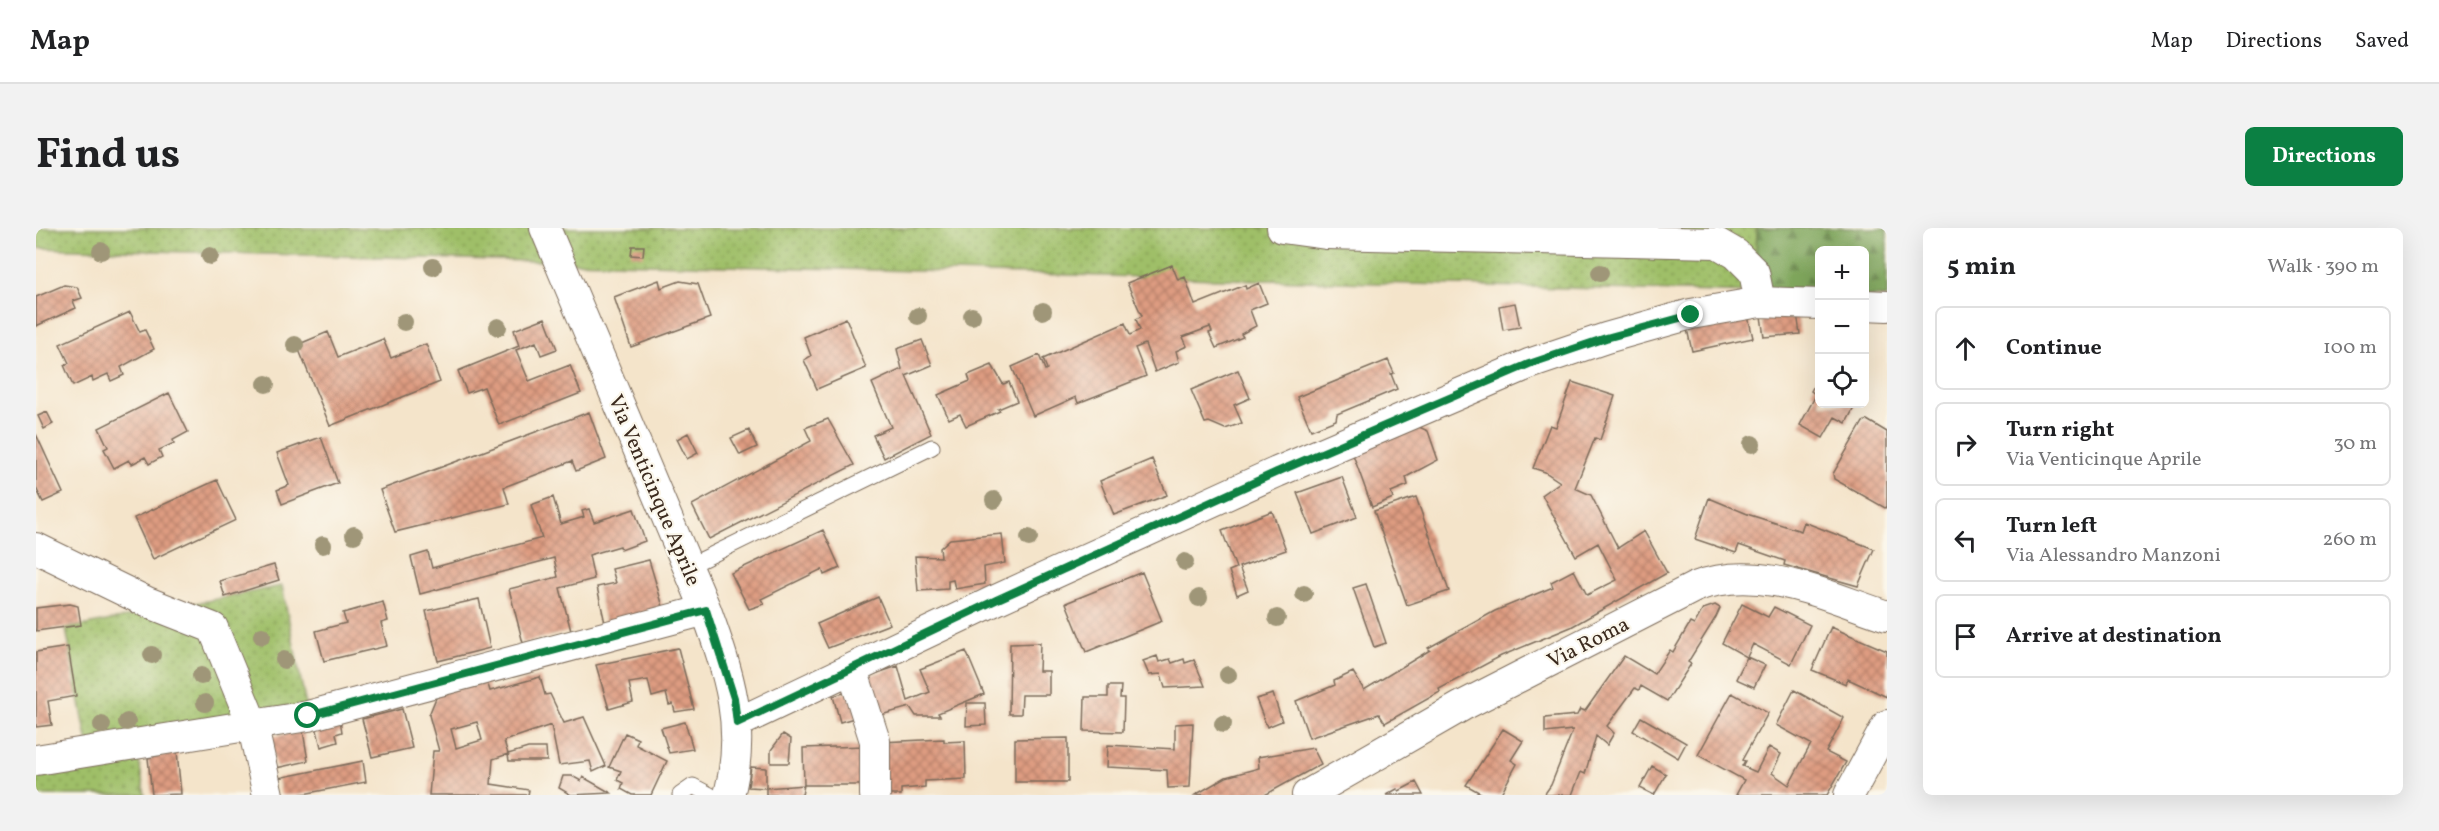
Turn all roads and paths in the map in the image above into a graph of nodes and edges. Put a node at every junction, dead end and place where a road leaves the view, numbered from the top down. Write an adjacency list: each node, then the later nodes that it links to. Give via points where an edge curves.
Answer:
1 (545, 228): 9 (street, Via Venticinque Aprile)
2 (1282, 228): 3 (street, via 1326,234 1717,243 1736,254 1754,272)
3 (1760, 302): 4 (street); 12 (street, via 1691,315 1529,364 1277,472)
4 (1815, 304)
5 (1869, 305): 6 (street)
6 (1887, 306)
7 (932, 447): 9 (lane)
8 (36, 548): 13 (street, via 147,602 213,628)
9 (687, 567): 10 (street, Via Venticinque Aprile)
10 (706, 610): 13 (street, via 308,716); 14 (street, Via Venticinque Aprile, via 731,686)
11 (1887, 616): 22 (street, Via Roma, via 1778,581 1733,577 1713,580 1481,696)
12 (852, 669): 14 (street); 21 (street, via 875,741)
13 (252, 723): 16 (street); 17 (street)
14 (737, 723): 20 (street, Via Venticinque Aprile, via 735,774)
15 (1887, 725): 23 (street)
16 (36, 760)
17 (268, 795)
18 (680, 795): 19 (lane, via 693,786)
19 (710, 795)
20 (729, 795)
21 (875, 795)
22 (1307, 795)
23 (1849, 795)

